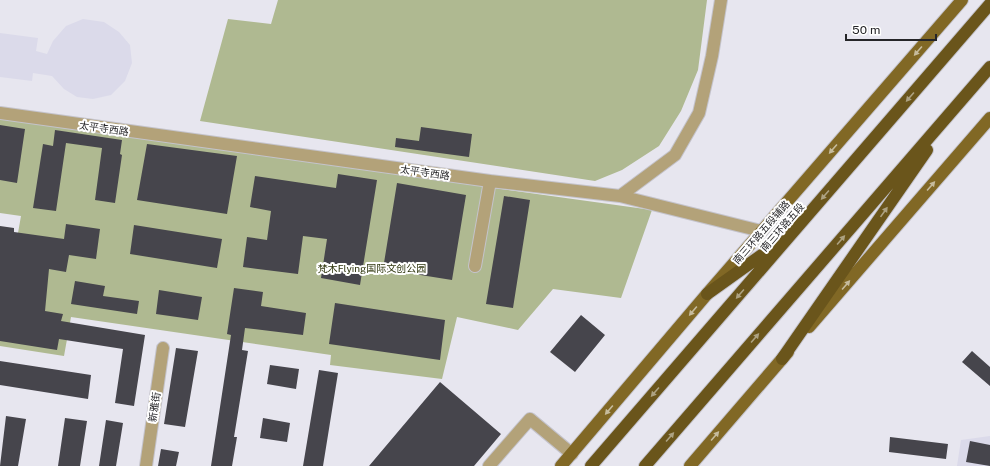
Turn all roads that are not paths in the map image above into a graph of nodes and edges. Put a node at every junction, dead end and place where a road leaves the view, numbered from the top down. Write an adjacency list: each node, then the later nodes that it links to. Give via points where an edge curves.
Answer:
1 (721, 0): 9 (street, via 712,56 698,113 675,155)
2 (962, 0): 10 (main road, 南三环路五段辅路, one-way to 10)
3 (990, 4): 11 (highway, 南三环路五段, one-way to 11)
4 (990, 67): 5 (highway)
5 (964, 98): 15 (highway, one-way to 5); 21 (highway, one-way to 5)
6 (0, 113): 8 (street, 太平寺西路)
7 (990, 118): 15 (main road, one-way to 7)
8 (490, 181): 9 (street, 太平寺西路); 12 (street)
9 (620, 196): 10 (street, 太平寺西路)
10 (762, 231): 13 (main road, 南三环路五段辅路)
11 (793, 233): 13 (highway); 20 (highway, 南三环路五段, one-way to 20)
12 (475, 266)
13 (707, 294): 16 (main road, 南三环路五段辅路, one-way to 16)
14 (163, 348): 17 (street, 新雅街)
15 (782, 359): 22 (main road, one-way to 15)
16 (572, 454): 18 (street, via 530,419); 19 (main road, 南三环路五段辅路)
17 (146, 466)
18 (490, 466)
19 (561, 466)
20 (591, 466)
21 (645, 466)
22 (690, 466)

